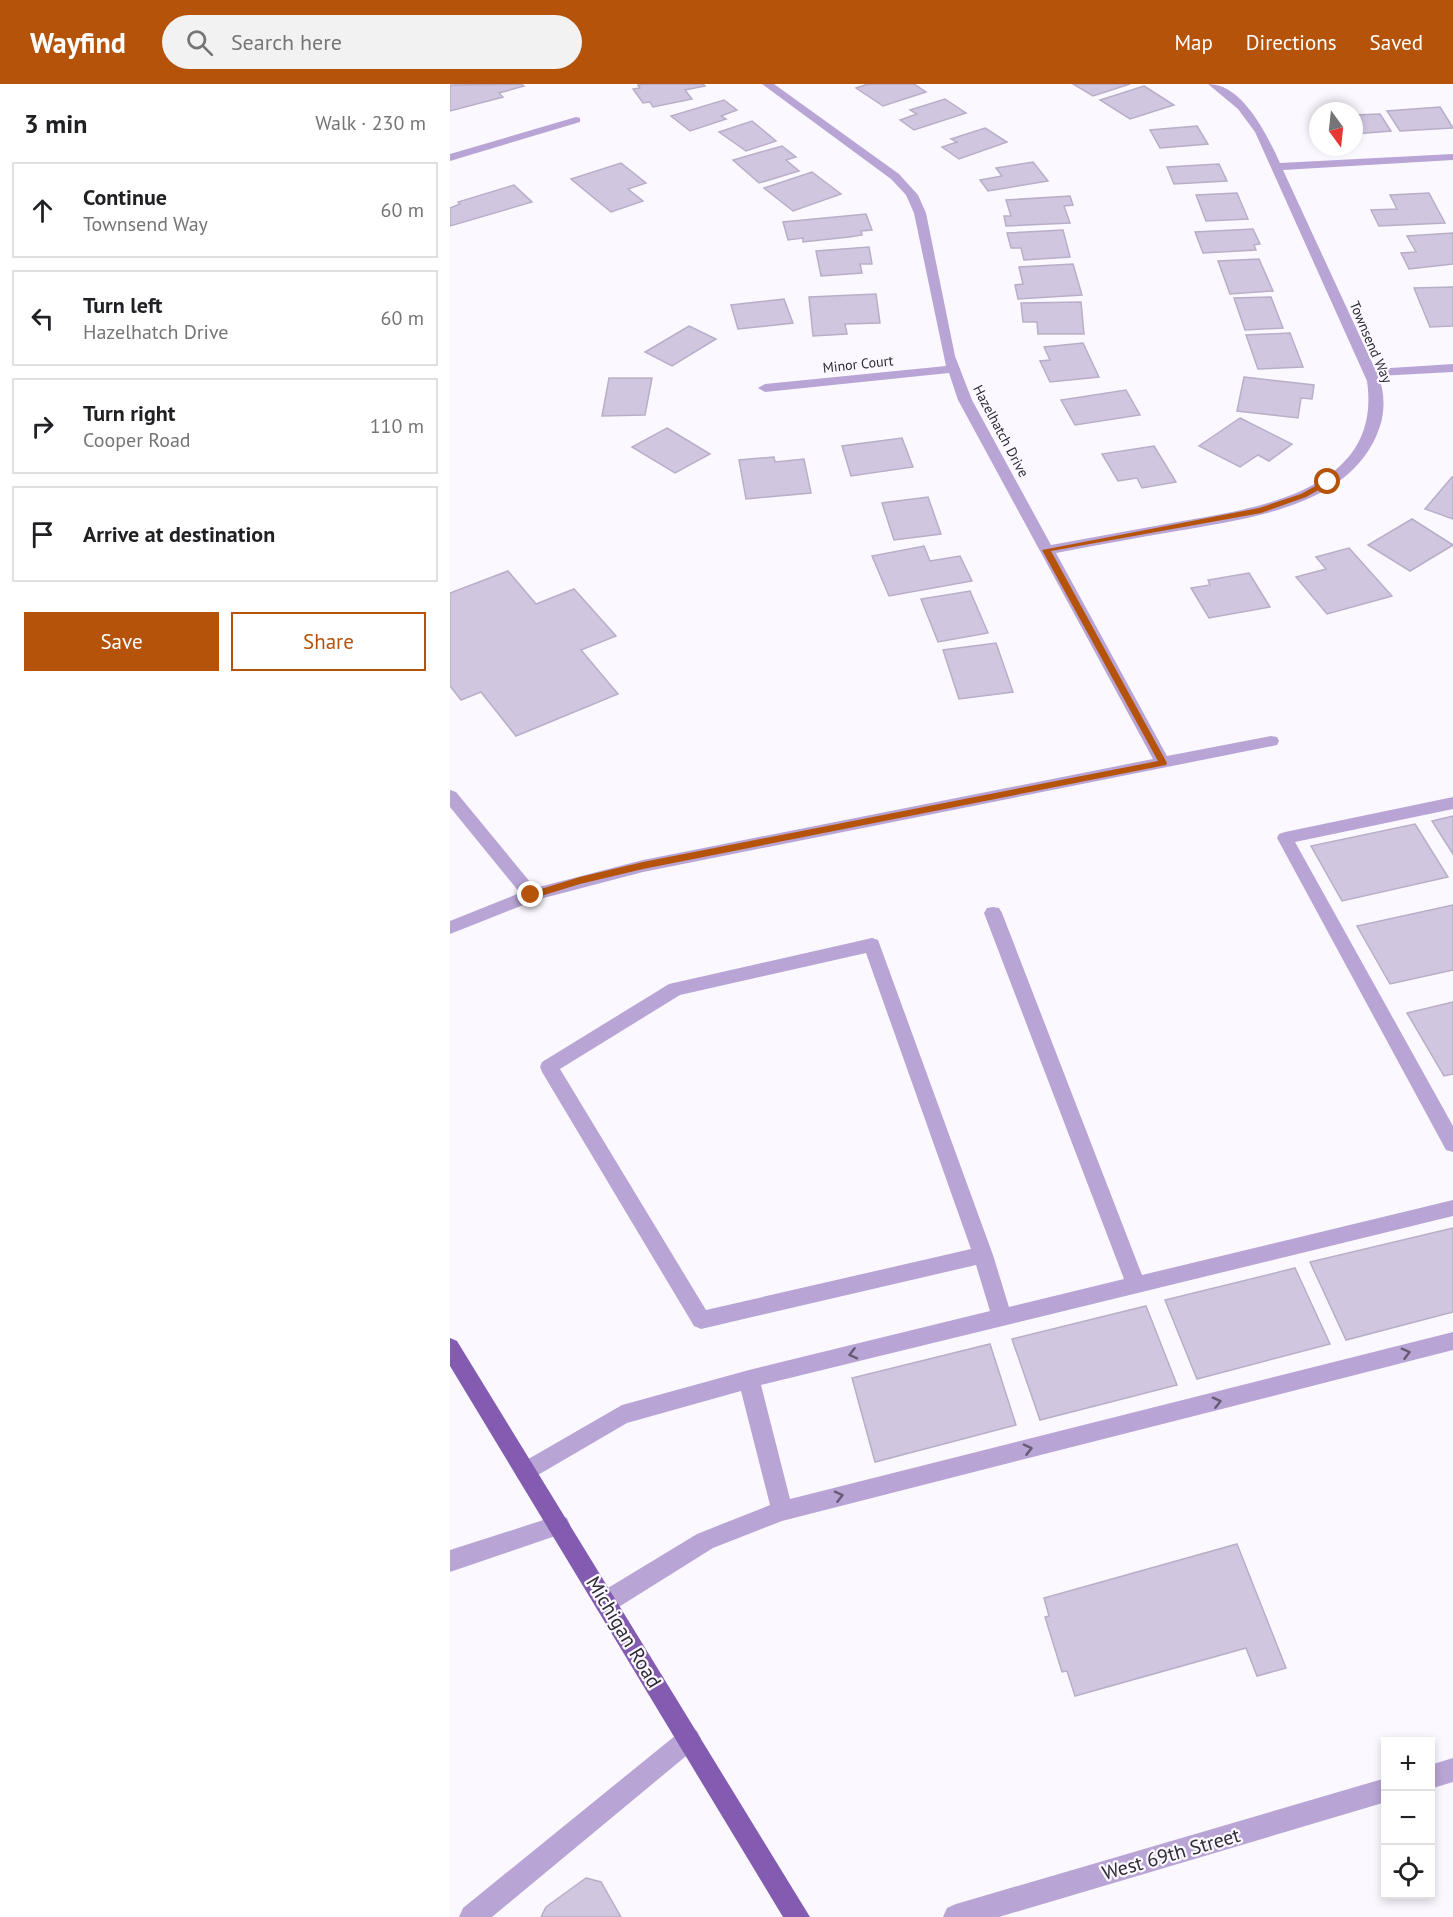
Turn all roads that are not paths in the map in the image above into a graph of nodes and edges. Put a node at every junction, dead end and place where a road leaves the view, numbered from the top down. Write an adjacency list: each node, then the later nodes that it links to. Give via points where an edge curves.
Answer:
1 (767, 84): 8 (street, Hazelhatch Drive, via 890,172 913,197 920,213)
2 (1213, 84): 6 (street, Townsend Way, via 1251,118)
3 (576, 120): 5 (street)
4 (1453, 157): 6 (street)
5 (450, 158)
6 (1276, 167): 9 (street, Townsend Way)
7 (1453, 368): 9 (street)
8 (953, 369): 10 (street, Minor Court); 11 (street, Hazelhatch Drive, via 971,411)
9 (1370, 373): 11 (street, Townsend Way, via 1376,388 1377,412 1364,449 1346,469 1304,495 1237,516)
10 (765, 388)
11 (1046, 550): 13 (street, Hazelhatch Drive)
12 (1271, 741): 13 (street)
13 (1163, 763): 16 (street, via 643,866)
14 (450, 796): 16 (street)
15 (1453, 802): 19 (street, via 1284,838)
16 (531, 895): 18 (street)
17 (993, 913): 22 (street)
18 (450, 928)
19 (1453, 1144)
20 (1453, 1208): 22 (street)
21 (983, 1256): 21 (street, via 872,945 675,989 549,1067 701,1320); 23 (street)
22 (1136, 1285): 23 (street)
23 (1002, 1317): 26 (street, one-way to 26)
24 (1453, 1341): 28 (street, one-way to 24)
25 (450, 1347): 27 (main road, Michigan Road)
26 (749, 1379): 27 (street, via 622,1415); 28 (street)
27 (526, 1472): 29 (main road, Michigan Road)
28 (782, 1511): 31 (street, via 705,1541)
29 (559, 1526): 30 (street); 31 (main road, Michigan Road)
30 (450, 1561)
31 (606, 1602): 32 (main road, Michigan Road)
32 (688, 1739): 36 (street); 37 (main road, Michigan Road)
33 (1453, 1770): 34 (street)
34 (1435, 1776)
35 (1383, 1791): 38 (street, West 69th Street)
36 (472, 1917)
37 (797, 1917)
38 (956, 1917)

